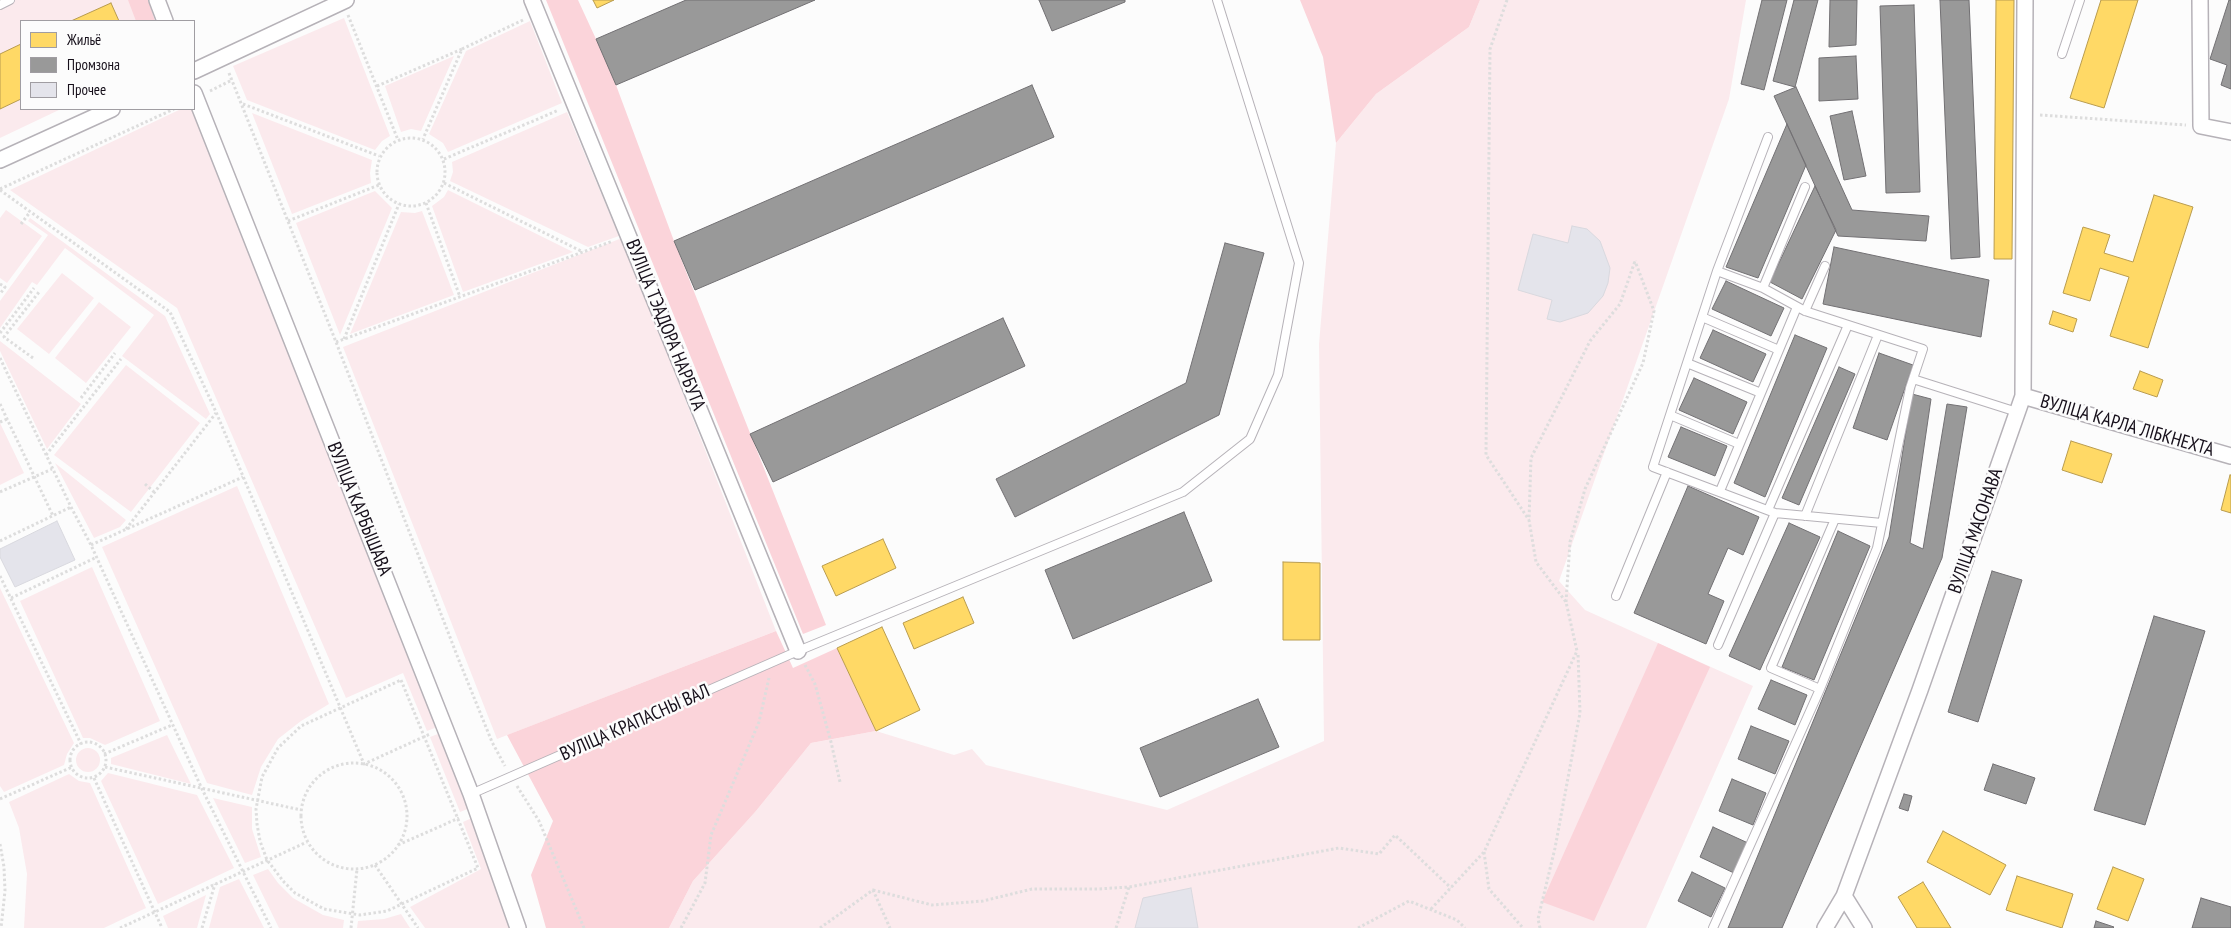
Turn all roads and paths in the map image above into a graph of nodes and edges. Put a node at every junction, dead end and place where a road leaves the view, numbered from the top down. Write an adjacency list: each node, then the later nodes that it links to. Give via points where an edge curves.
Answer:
1 (10, 0): 9 (lane)
2 (157, 0): 12 (street)
3 (532, 0): 106 (street, ВУЛІЦА ТЭАДОРА НАРБУТА)
4 (1217, 0): 106 (lane, ВУЛІЦА КРАПАСНЫ ВАЛ, via 1299,263 1278,375 1250,439 1183,492)
5 (1507, 0): 95 (path, via 1490,49 1486,455)
6 (2025, 0): 24 (street, ВУЛІЦА МАСОНАВА)
7 (2080, 0): 14 (lane)
8 (2200, 0): 25 (street)
9 (0, 5)
10 (346, 6): 15 (street); 18 (path)
11 (532, 16): 13 (path)
12 (165, 20)
13 (462, 49): 18 (path); 28 (path)
14 (2062, 54)
15 (223, 57): 16 (street); 17 (path)
16 (195, 71)
17 (232, 80): 19 (path); 20 (path)
18 (377, 86): 29 (path)
19 (195, 96): 112 (street, ВУЛІЦА КАРБЫШАВА)
20 (242, 104): 30 (path); 40 (path)
21 (110, 110): 32 (street)
22 (172, 110): 36 (path)
23 (560, 110): 31 (path)
24 (2024, 113): 25 (path); 71 (street, ВУЛІЦА МАСОНАВА)
25 (2202, 126): 26 (street)
26 (2231, 132)
27 (1768, 137): 45 (lane)
28 (423, 139): 29 (path); 31 (path, via 434,146)
29 (398, 140): 30 (path)
30 (379, 156): 34 (path)
31 (444, 159): 33 (path)
32 (0, 160)
33 (444, 183): 37 (path, via 437,195); 43 (path)
34 (378, 184): 38 (path, via 389,198); 40 (path)
35 (1805, 187): 48 (lane)
36 (0, 190): 39 (path)
37 (426, 203): 38 (path, via 414,206); 53 (path)
38 (399, 204): 59 (path)
39 (30, 212): 41 (path); 74 (path, via 170,312)
40 (288, 222): 60 (path)
41 (21, 224)
42 (615, 240): 43 (path)
43 (584, 252): 53 (path)
44 (1825, 266): 54 (lane)
45 (1718, 271): 48 (lane); 55 (lane)
46 (0, 284): 51 (path, via 5,287)
47 (34, 288): 50 (path)
48 (1763, 288): 54 (lane)
49 (39, 292): 52 (path)
50 (31, 293): 52 (path); 57 (path)
51 (0, 294)
52 (36, 296): 64 (path, via 4,337)
53 (460, 297): 59 (path)
54 (1801, 309): 56 (lane); 61 (lane)
55 (1702, 317): 61 (lane); 68 (lane)
56 (1848, 325): 58 (lane); 91 (lane)
57 (0, 333)
58 (1878, 334): 69 (lane, via 1923,349); 93 (lane)
59 (344, 339): 60 (path)
60 (336, 342): 119 (path, via 458,658 492,742)
61 (1779, 350): 70 (lane)
62 (115, 353): 65 (path)
63 (0, 358): 80 (path)
64 (33, 358)
65 (112, 358): 67 (path); 72 (path)
66 (121, 359): 67 (path)
67 (118, 362): 80 (path)
68 (1688, 363): 70 (lane); 76 (lane)
69 (1913, 379): 75 (lane); 96 (lane)
70 (1761, 393): 79 (lane)
71 (2023, 396): 75 (street, ВУЛІЦА МАСОНАВА); 81 (street, ВУЛІЦА КАРЛА ЛІБКНЕХТА)
72 (81, 398)
73 (0, 404): 77 (path)
74 (216, 412): 85 (path); 88 (path)
75 (2017, 412): 141 (street, ВУЛІЦА МАСОНАВА)
76 (1670, 416): 79 (lane); 83 (lane, via 1653,467)
77 (7, 419): 78 (path); 84 (path)
78 (0, 422)
79 (1739, 444): 89 (lane)
80 (46, 455): 82 (path)
81 (2231, 456)
82 (52, 468): 84 (path); 90 (path)
83 (1667, 472): 89 (lane); 102 (lane)
84 (35, 476): 87 (path); 92 (path)
85 (243, 477): 97 (path); 110 (path)
86 (145, 484): 88 (path)
87 (0, 492)
88 (154, 492): 97 (path)
89 (1720, 492): 91 (lane)
90 (71, 507): 92 (path); 99 (path)
91 (1772, 512): 93 (lane); 105 (lane)
92 (53, 516): 98 (path)
93 (1805, 516): 94 (lane)
94 (1836, 519): 96 (lane); 109 (lane, via 1771,668)
95 (1530, 520): 104 (path, via 1536,562); 104 (path, via 1531,458 1590,341 1620,304 1635,261 1654,311 1643,363 1586,489 1570,542)
96 (1882, 523): 109 (lane, via 1877,548)
97 (125, 530): 99 (path)
98 (0, 541)
99 (91, 545): 100 (path)
100 (97, 558): 103 (path); 111 (path)
101 (0, 576): 103 (path)
102 (1616, 596)
103 (11, 598): 114 (path)
104 (1566, 602): 107 (path)
105 (1718, 644)
106 (798, 651): 108 (lane, ВУЛІЦА КРАПАСНЫ ВАЛ); 121 (path, via 815,684)
107 (1578, 651): 132 (path); 162 (path, via 1580,713 1538,919)
108 (773, 662): 119 (lane, ВУЛІЦА КРАПАСНЫ ВАЛ); 155 (path, via 759,722 711,836 705,883)
109 (1820, 689): 163 (lane)
110 (340, 707): 113 (path, via 401,680); 116 (path); 125 (path, via 301,726 278,748 262,777)
111 (172, 725): 115 (path); 122 (path)
112 (446, 729): 113 (path); 123 (street, ВУЛІЦА КАРБЫШАВА)
113 (424, 736): 116 (path); 128 (path)
114 (81, 744): 115 (path, via 94,744); 117 (path, via 72,754)
115 (104, 754): 118 (path)
116 (364, 764): 126 (path, via 348,764 326,771 309,788); 131 (path, via 392,779 404,799 406,823)
117 (72, 767): 120 (path, via 76,774); 124 (path)
118 (105, 767): 120 (path); 122 (path)
119 (512, 777): 123 (lane, ВУЛІЦА КРАПАСНЫ ВАЛ); 154 (path, via 539,821)
120 (94, 778): 144 (path)
121 (840, 782)
122 (202, 789): 125 (path); 136 (path)
123 (471, 794): 127 (street, ВУЛІЦА КАРБЫШАВА)
124 (0, 799)
125 (257, 802): 126 (path); 133 (path, via 257,824)
126 (301, 810): 129 (path)
127 (478, 812): 128 (path); 153 (street, ВУЛІЦА КАРБЫШАВА)
128 (458, 818): 131 (path); 142 (path, via 478,868)
129 (307, 842): 133 (path); 135 (path, via 325,861 341,867)
130 (0, 844): 146 (path, via 5,891)
131 (398, 845): 134 (path)
132 (1484, 852): 139 (path); 161 (path, via 1490,889)
133 (267, 860): 136 (path); 145 (path, via 302,898 324,909)
134 (374, 865): 135 (path); 142 (path)
135 (358, 868): 145 (path)
136 (242, 871): 137 (path); 150 (path)
137 (214, 884): 144 (path); 149 (path)
138 (1129, 887): 139 (path, via 1338,848 1379,854 1395,835); 140 (path, via 1032,888 983,901 932,905); 158 (path)
139 (1451, 888): 143 (path)
140 (873, 890): 156 (path); 157 (path)
141 (1844, 896): 164 (street, ВУЛІЦА МАСОНАВА); 165 (street)
142 (403, 905): 145 (path, via 387,912); 152 (path)
143 (1431, 909): 159 (path, via 1409,901); 160 (path, via 1457,920)
144 (155, 912): 147 (path); 148 (path)
145 (352, 915): 151 (path)
146 (1, 928)
147 (120, 928)
148 (162, 928)
149 (202, 928)
150 (271, 928)
151 (350, 928)
152 (418, 928)
153 (518, 928)
154 (584, 928)
155 (681, 928)
156 (820, 928)
157 (890, 928)
158 (1116, 928)
159 (1358, 928)
160 (1465, 928)
161 (1523, 928)
162 (1540, 928)
163 (1713, 928)
164 (1824, 928)
165 (1864, 928)

